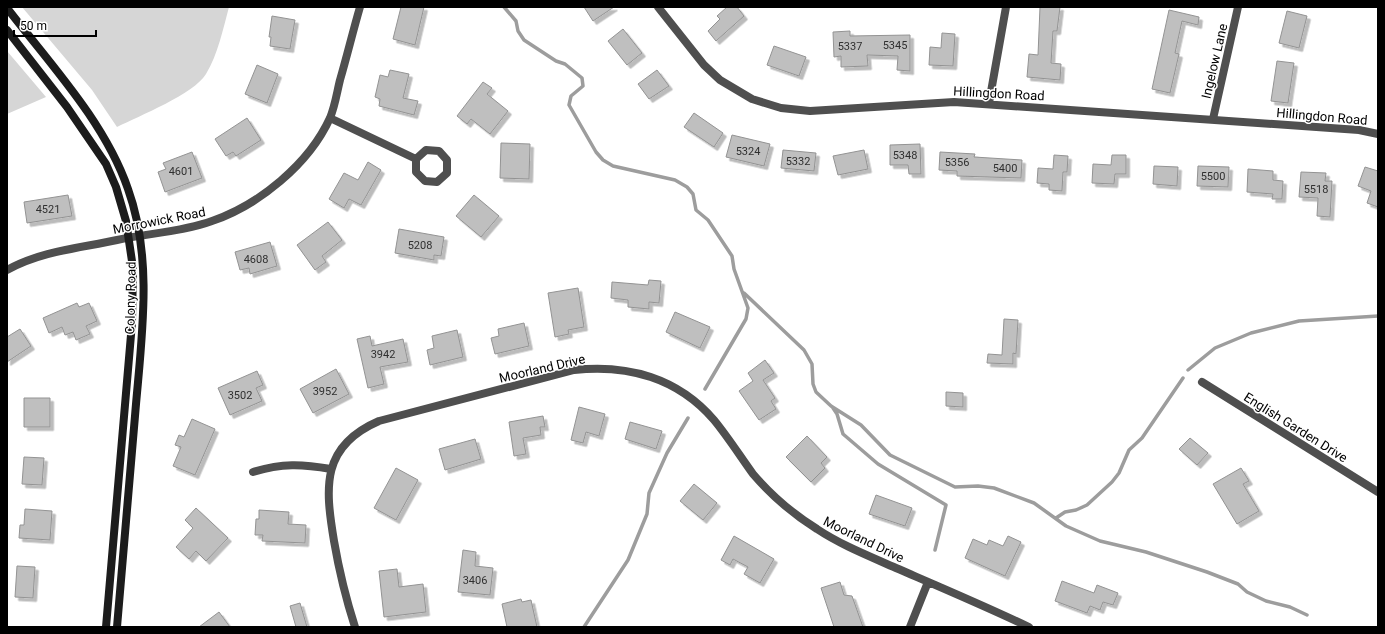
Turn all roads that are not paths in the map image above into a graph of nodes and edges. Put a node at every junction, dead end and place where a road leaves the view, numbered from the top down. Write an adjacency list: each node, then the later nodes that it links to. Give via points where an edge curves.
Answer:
1 (360, 7): 8 (street, Morrowick Road)
2 (658, 7): 7 (street, Hillingdon Road, via 704,65 720,80 766,104 810,111 934,102)
3 (1006, 7): 7 (street)
4 (1238, 7): 9 (street, Ingelow Lane)
5 (7, 8): 12 (main road, Colony Road, via 84,108 109,145 129,190)
6 (7, 30): 13 (main road, Colony Road, via 67,107 106,164 116,188)
7 (989, 103): 9 (street, Hillingdon Road)
8 (330, 118): 11 (street); 12 (street, Morrowick Road, via 297,165 243,208 212,222 190,228)
9 (1213, 119): 10 (street, Hillingdon Road, via 1359,130)
10 (1378, 134)
11 (416, 159): 11 (street, via 426,150 439,151 447,160 447,173 437,182 425,181 416,172)
12 (140, 236): 13 (street, Morrowick Road); 21 (main road, Colony Road, via 144,271 142,326)
13 (129, 238): 14 (street, Morrowick Road, via 57,251 32,258); 20 (main road, Colony Road, via 133,268 132,323)
14 (7, 270)
15 (1202, 382): 18 (street, English Garden Drive)
16 (331, 469): 17 (street, via 290,464); 19 (street, Moorland Drive, via 348,440 380,421 574,370 627,370 665,383 697,404 713,420 766,487 805,521 848,547); 22 (street, Moorland Drive, via 328,488 330,519 337,560)
17 (253, 472)
18 (1378, 492)
19 (928, 582): 23 (street); 24 (street, Moorland Drive)
20 (106, 627)
21 (118, 627)
22 (355, 627)
23 (910, 627)
24 (1029, 627)

